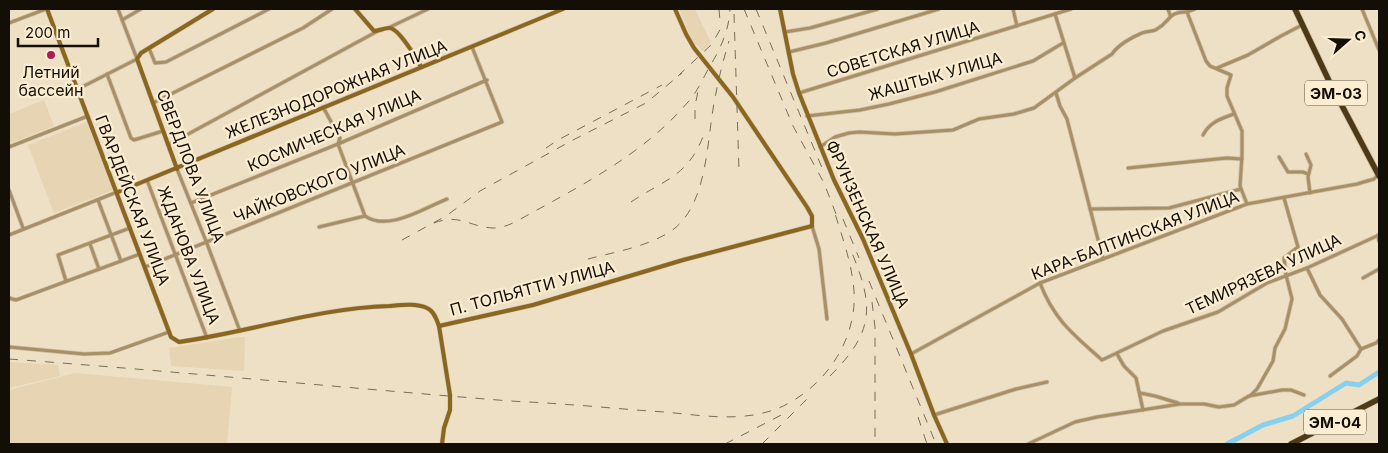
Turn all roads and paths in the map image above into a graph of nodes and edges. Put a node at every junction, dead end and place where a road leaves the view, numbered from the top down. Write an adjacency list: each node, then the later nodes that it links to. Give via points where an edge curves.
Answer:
1 (47, 9): 24 (street); 41 (street, ГВАРДЕЙСКАЯ УЛИЦА)
2 (118, 9): 23 (street, СВЕРДЛОВА УЛИЦА)
3 (141, 9): 23 (street)
4 (213, 9): 32 (street)
5 (269, 9): 32 (street, via 166,62 155,63)
6 (332, 9): 44 (street, via 304,28)
7 (355, 9): 28 (street)
8 (428, 9): 27 (street)
9 (563, 9): 31 (street, ЖЕЛЕЗНОДОРОЖНАЯ УЛИЦА)
10 (675, 9): 76 (street, via 694,48 733,98 807,207 812,216)
11 (780, 9): 29 (street, ФРУНЗЕНСКАЯ УЛИЦА)
12 (878, 9): 29 (street)
13 (939, 9): 34 (street, via 826,44)
14 (1013, 9): 25 (street)
15 (1071, 9): 21 (street, СОВЕТСКАЯ УЛИЦА)
16 (1168, 9): 22 (street)
17 (1195, 9): 20 (street)
18 (1295, 9): 26 (highway, ЭМ-03)
19 (1362, 9): 33 (street)
20 (1187, 12): 22 (street); 37 (street, via 1206,61)
21 (1055, 14): 25 (street, СОВЕТСКАЯ УЛИЦА); 30 (street)
22 (1170, 15): 39 (street, via 1157,30 1142,33)
23 (122, 20): 35 (street, СВЕРДЛОВА УЛИЦА)
24 (9, 23)
25 (1018, 26): 42 (street, СОВЕТСКАЯ УЛИЦА)
26 (1301, 26): 37 (street); 61 (highway, ЭМ-03)
27 (388, 28): 28 (street); 36 (street, via 394,29 415,54)
28 (376, 32): 52 (street)
29 (785, 32): 34 (street, ФРУНЗЕНСКАЯ УЛИЦА)
30 (1064, 43): 39 (street); 48 (street, ЖАШТЫК УЛИЦА, via 1033,61 917,97 860,110)
31 (472, 46): 36 (street, ЖЕЛЕЗНОДОРОЖНАЯ УЛИЦА); 40 (street)
32 (149, 48): 35 (street)
33 (1379, 50)
34 (789, 52): 42 (street, ФРУНЗЕНСКАЯ УЛИЦА)
35 (137, 59): 38 (street); 44 (street, СВЕРДЛОВА УЛИЦА)
36 (421, 67): 45 (street, ЖЕЛЕЗНОДОРОЖНАЯ УЛИЦА)
37 (1217, 68): 46 (street, via 1231,74 1227,96)
38 (106, 74): 41 (street); 49 (street, via 131,138 134,140)
39 (1075, 78): 43 (street)
40 (487, 80): 51 (street, КОСМИЧЕСКАЯ УЛИЦА); 63 (street, ЧАЙКОВСКОГО УЛИЦА, via 502,122)
41 (78, 89): 47 (street, ГВАРДЕЙСКАЯ УЛИЦА)
42 (799, 93): 48 (street, ФРУНЗЕНСКАЯ УЛИЦА)
43 (1056, 93): 54 (street, via 1034,108 979,119 953,130 895,134 859,132 835,137); 74 (street, via 1067,120)
44 (153, 103): 49 (street, СВЕРДЛОВА УЛИЦА)
45 (323, 107): 51 (street, via 340,138); 59 (street, ЖЕЛЕЗНОДОРОЖНАЯ УЛИЦА)
46 (1234, 114): 50 (street, via 1218,119 1208,126); 57 (street, via 1242,131)
47 (88, 116): 53 (street); 66 (street, ГВАРДЕЙСКАЯ УЛИЦА)
48 (808, 116): 54 (street, ФРУНЗЕНСКАЯ УЛИЦА)
49 (163, 131): 52 (street, СВЕРДЛОВА УЛИЦА)
50 (1203, 135)
51 (338, 144): 63 (street); 72 (street, КОСМИЧЕСКАЯ УЛИЦА)
52 (168, 145): 59 (street, СВЕРДЛОВА УЛИЦА)
53 (9, 146)
54 (820, 147): 107 (street, ФРУНЗЕНСКАЯ УЛИЦА)
55 (1306, 154): 60 (street, via 1311,165)
56 (1279, 157): 60 (street, via 1288,172)
57 (1242, 159): 58 (street); 64 (street)
58 (1128, 168)
59 (177, 169): 62 (street, ЖЕЛЕЗНОДОРОЖНАЯ УЛИЦА); 72 (street, СВЕРДЛОВА УЛИЦА)
60 (1308, 174): 67 (street)
61 (1379, 175): 67 (street, КАРА-БАЛТИНСКАЯ УЛИЦА, via 1357,184)
62 (148, 180): 66 (street, ЖЕЛЕЗНОДОРОЖНАЯ УЛИЦА); 87 (street, ЖДАНОВА УЛИЦА)
63 (354, 183): 75 (street); 83 (street, ЧАЙКОВСКОГО УЛИЦА)
64 (1240, 188): 73 (street); 74 (street, КАРА-БАЛТИНСКАЯ УЛИЦА, via 1169,208)
65 (9, 190): 71 (street)
66 (118, 192): 70 (street); 79 (street, ГВАРДЕЙСКАЯ УЛИЦА)
67 (1310, 193): 68 (street, КАРА-БАЛТИНСКАЯ УЛИЦА)
68 (1284, 198): 73 (street, КАРА-БАЛТИНСКАЯ УЛИЦА); 94 (street, via 1298,247 1284,258)
69 (447, 199): 75 (street, via 394,220 381,222)
70 (98, 200): 78 (street); 82 (street)
71 (11, 202): 78 (street)
72 (191, 203): 83 (street, СВЕРДЛОВА УЛИЦА)
73 (1247, 204): 88 (street, КАРА-БАЛТИНСКАЯ УЛИЦА)
74 (1090, 209): 88 (street)
75 (365, 216): 77 (street)
76 (812, 226): 99 (street, via 819,249); 100 (street, П. ТОЛЬЯТТИ УЛИЦА, via 674,262 533,305)
77 (319, 227)
78 (23, 228): 80 (street)
79 (131, 228): 82 (street); 86 (street, ГВАРДЕЙСКАЯ УЛИЦА)
80 (9, 235)
81 (1378, 235): 84 (street); 91 (street, ТЕМИРЯЗЕВА УЛИЦА)
82 (112, 236): 85 (street); 89 (street)
83 (206, 241): 87 (street, ЧАЙКОВСКОГО УЛИЦА); 102 (street, СВЕРДЛОВА УЛИЦА)
84 (1379, 241)
85 (90, 244): 92 (street); 96 (street, via 57,256)
86 (140, 254): 89 (street); 90 (street, ГВАРДЕЙСКАЯ УЛИЦА)
87 (176, 255): 90 (street, ЧАЙКОВСКОГО УЛИЦА); 103 (street, ЖДАНОВА УЛИЦА)
88 (1103, 259): 97 (street, КАРА-БАЛТИНСКАЯ УЛИЦА)
89 (121, 261): 92 (street)
90 (145, 267): 101 (street, ГВАРДЕЙСКАЯ УЛИЦА)
91 (1307, 268): 94 (street, ТЕМИРЯЗЕВА УЛИЦА); 106 (street, via 1320,295 1342,319)
92 (99, 269): 96 (street)
93 (1379, 269): 95 (street)
94 (1286, 275): 108 (street, ТЕМИРЯЗЕВА УЛИЦА, via 1266,283 1218,312 1163,331); 113 (street, via 1292,299 1285,329 1275,348 1273,361 1257,389)
95 (1363, 278)
96 (66, 281): 98 (street, via 16,300)
97 (1040, 283): 107 (street, КАРА-БАЛТИНСКАЯ УЛИЦА); 108 (street, ТЕМИРЯЗЕВА УЛИЦА, via 1062,324 1102,360)
98 (9, 298)
99 (827, 319)
100 (440, 326): 102 (street, П. ТОЛЬЯТТИ УЛИЦА, via 428,308 360,306); 118 (street, via 450,395)
101 (169, 332): 103 (street, via 179,342); 105 (street, via 110,353 84,354)
102 (240, 332): 103 (street, П. ТОЛЬЯТТИ УЛИЦА)
103 (207, 338)
104 (1379, 340): 106 (street)
105 (9, 347)
106 (1361, 349): 109 (street, via 1357,356)
107 (911, 354): 117 (street, ФРУНЗЕНСКАЯ УЛИЦА)
108 (1117, 354): 111 (street, via 1136,378)
109 (1330, 376)
110 (1047, 382): 117 (street)
111 (1140, 393): 115 (street); 116 (street)
112 (1304, 395): 113 (street, via 1291,390)
113 (1249, 396): 115 (street, via 1234,405)
114 (1379, 399): 121 (highway, ЭМ-04)
115 (1180, 404): 116 (street)
116 (1142, 410): 120 (street, via 1075,422)
117 (934, 415): 119 (street, ФРУНЗЕНСКАЯ УЛИЦА)
118 (442, 444)
119 (947, 444)
120 (1028, 444)
121 (1292, 444)

